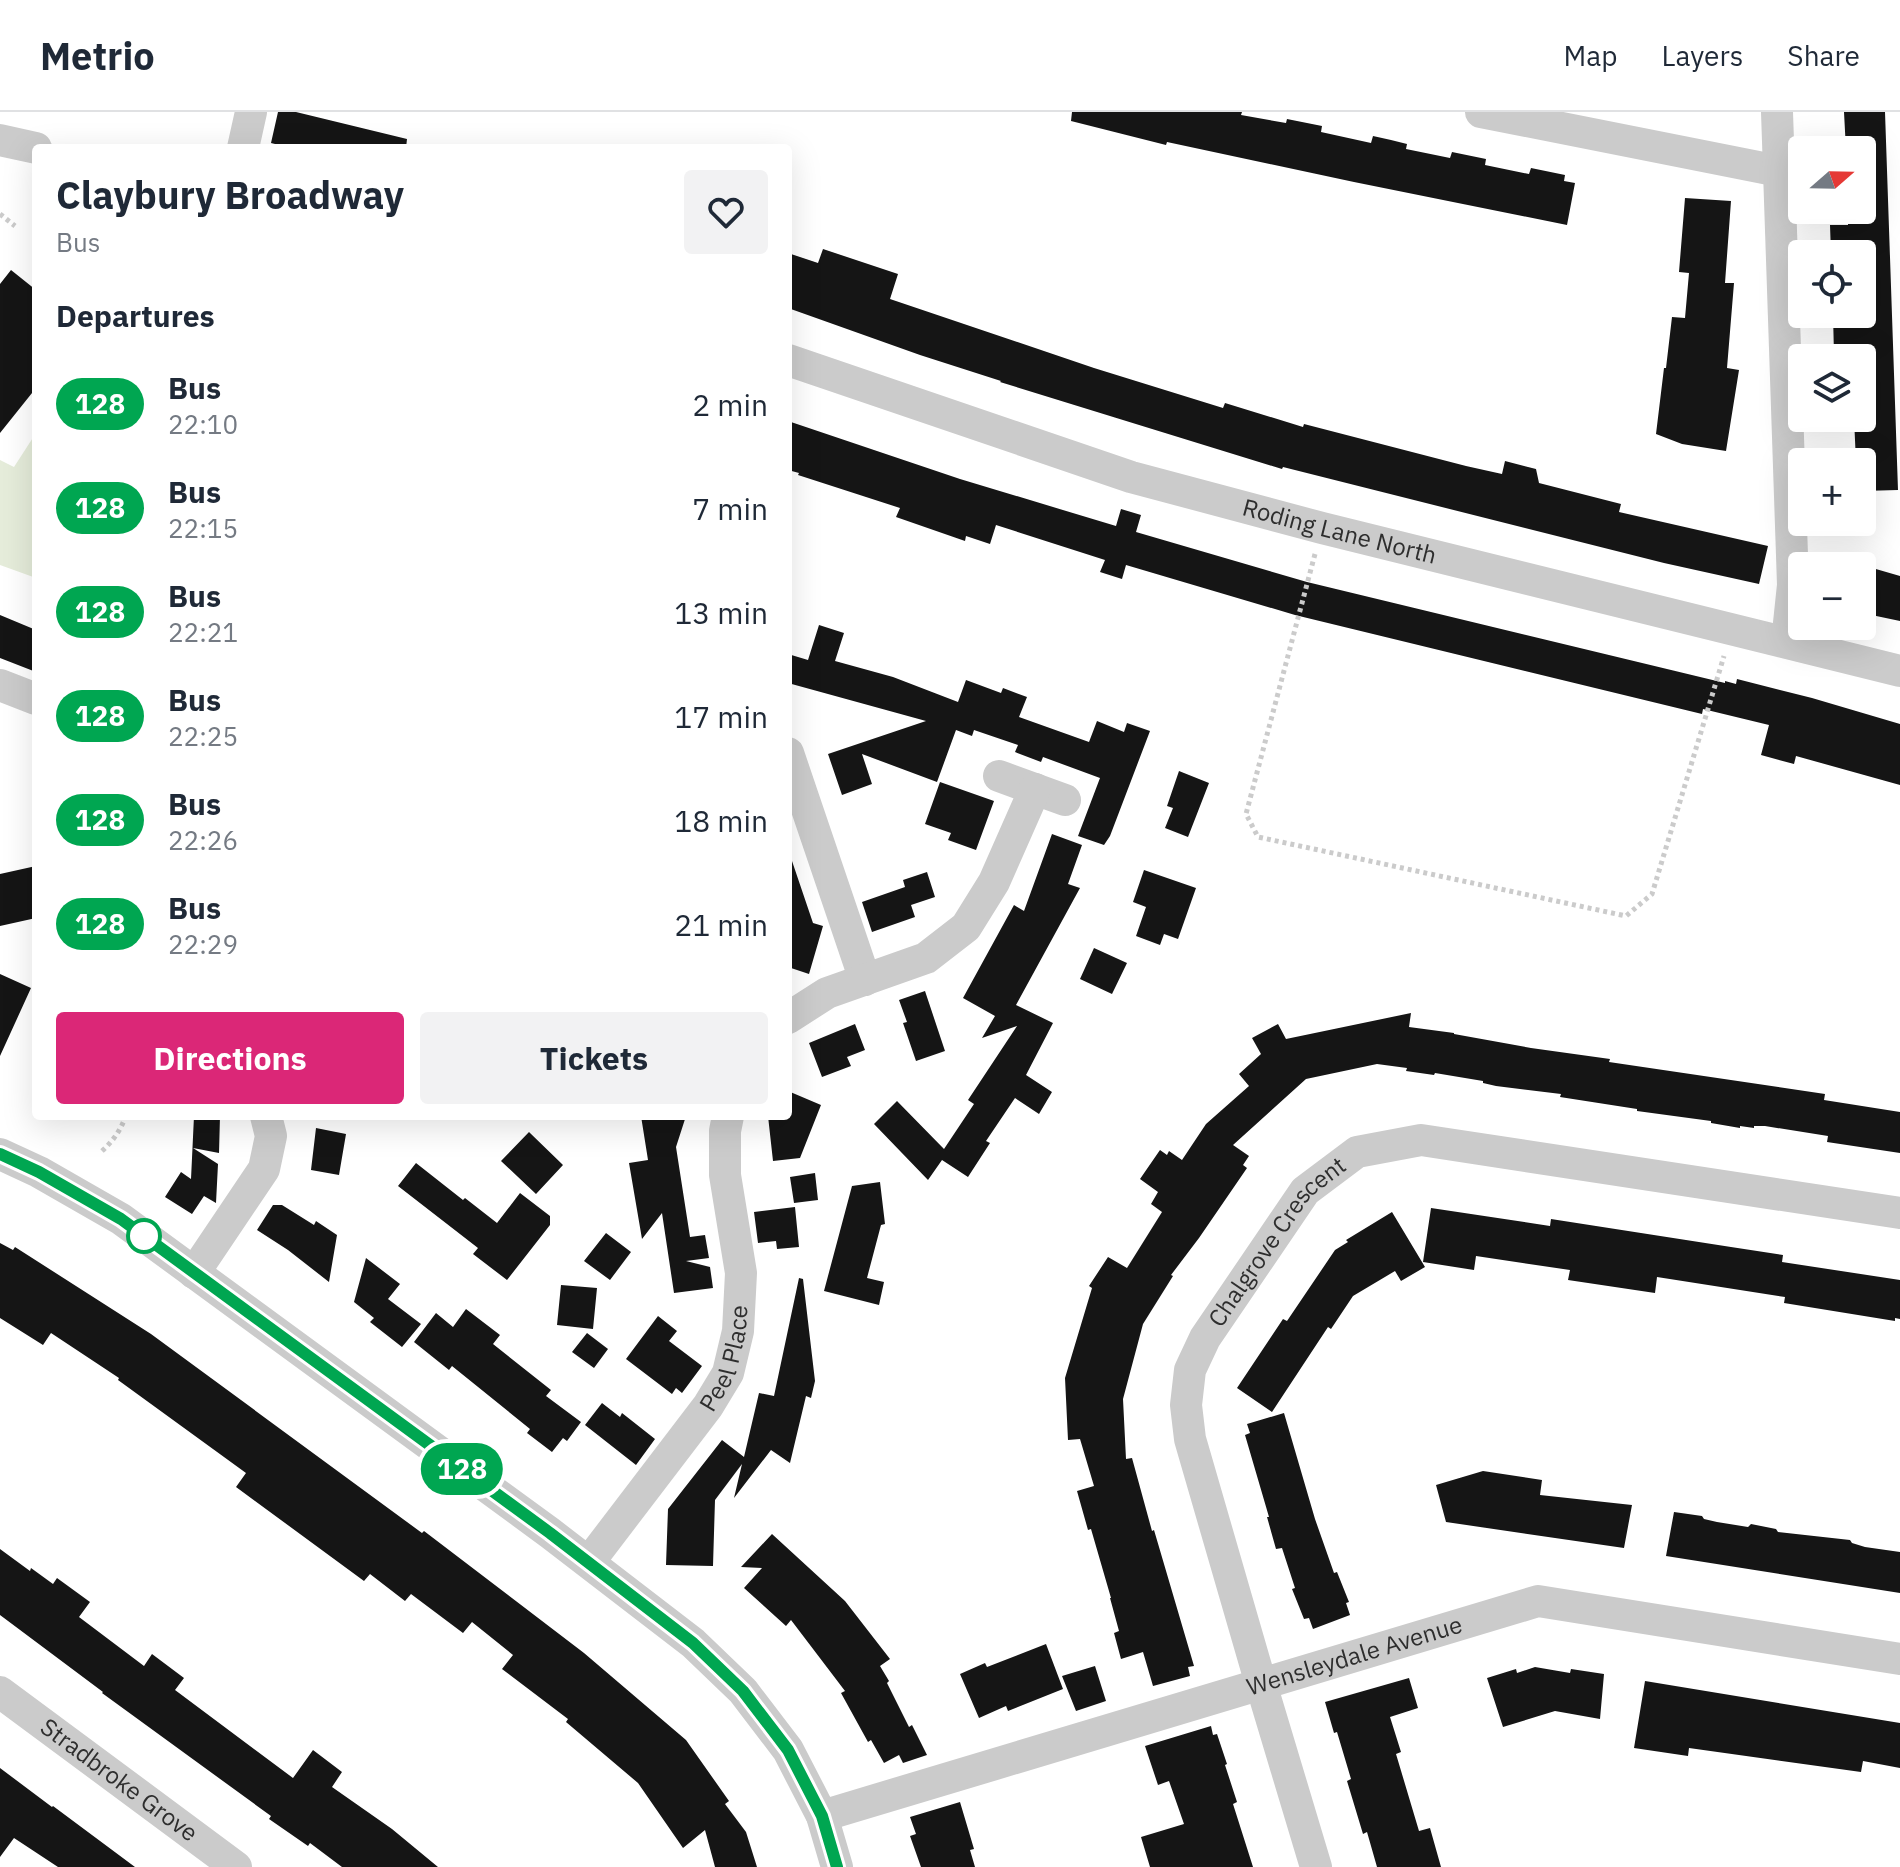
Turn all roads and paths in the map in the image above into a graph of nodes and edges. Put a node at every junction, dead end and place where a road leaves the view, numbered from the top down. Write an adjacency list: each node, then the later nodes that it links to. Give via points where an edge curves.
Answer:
1 (251, 112): 5 (street)
2 (1481, 112): 7 (street)
3 (1777, 112): 7 (street)
4 (0, 140): 6 (street)
5 (244, 144)
6 (32, 147)
7 (1779, 171): 13 (street, via 1793,585)
8 (0, 214): 9 (path)
9 (15, 226)
10 (792, 361): 11 (street, Roding Lane North, via 1131,477)
11 (1322, 528): 12 (street, Roding Lane North); 12 (path, via 1246,814 1258,837 1626,916 1652,894)
12 (1733, 628): 13 (street, Roding Lane North)
13 (1787, 642): 14 (street, Roding Lane North)
14 (1900, 671)
15 (2, 692): 16 (street)
16 (32, 698)
17 (792, 765): 21 (street)
18 (999, 776): 19 (street)
19 (1035, 789): 20 (street); 21 (street, via 994,882 966,927 926,958)
20 (1065, 800)
21 (865, 980): 22 (street, via 827,993)
22 (792, 1015)
23 (125, 1120): 26 (path)
24 (267, 1120): 29 (street, via 271,1136 264,1169)
25 (727, 1120): 30 (street, Peel Place, via 725,1175 741,1273 738,1331 728,1373)
26 (102, 1151)
27 (0, 1154): 29 (street, via 121,1219)
28 (1900, 1213): 32 (street, Chalgrove Crescent, via 1421,1140 1357,1152 1305,1191 1205,1338 1190,1370 1190,1439)
29 (194, 1273): 30 (street)
30 (589, 1562): 34 (street, via 693,1643 743,1691 788,1750)
31 (1900, 1659): 32 (street, Wensleydale Avenue, via 1538,1601)
32 (1261, 1684): 34 (street, Wensleydale Avenue); 37 (street, Chalgrove Crescent)
33 (0, 1692): 35 (street, Stradbroke Grove)
34 (822, 1816): 36 (street)
35 (236, 1867)
36 (837, 1867)
37 (1316, 1867)

